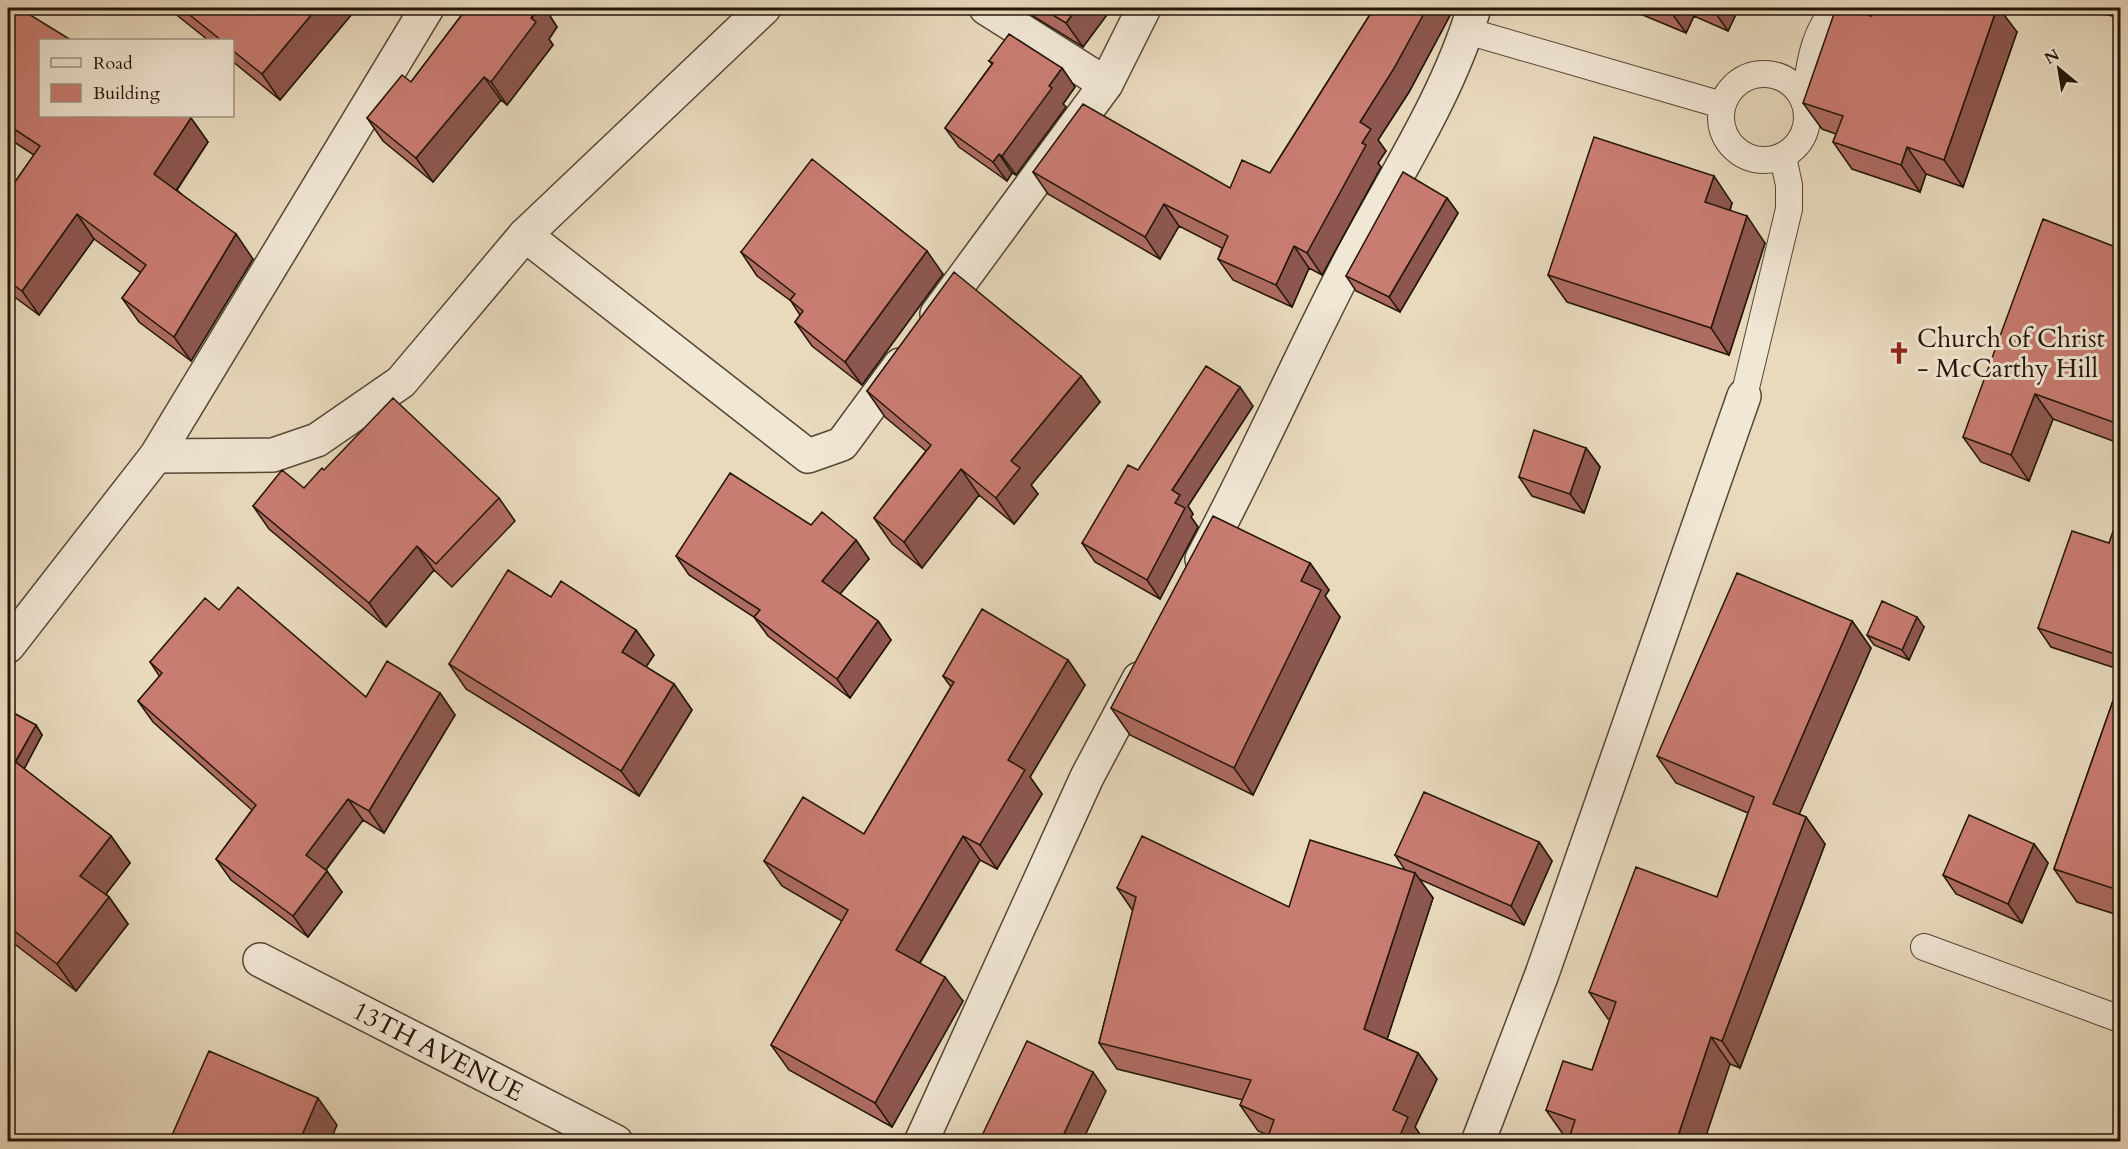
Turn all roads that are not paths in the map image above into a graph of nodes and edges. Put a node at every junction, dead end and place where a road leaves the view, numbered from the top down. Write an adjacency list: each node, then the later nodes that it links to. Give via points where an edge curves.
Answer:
1 (427, 8): 13 (street)
2 (764, 8): 11 (street)
3 (986, 8): 7 (street)
4 (1144, 8): 7 (street)
5 (1838, 8): 8 (lane, via 1823,26 1816,44)
6 (1471, 19): 9 (lane); 14 (street, via 1418,140 1354,253)
7 (1106, 84): 11 (street, via 842,444 808,456)
8 (1804, 102): 9 (lane, via 1792,84 1773,75 1752,75 1733,86); 10 (lane, via 1807,122 1799,143)
9 (1722, 105): 10 (lane, via 1722,130 1735,151 1758,161)
10 (1783, 157): 12 (lane, via 1789,209)
11 (525, 235): 13 (street, via 400,382 317,440 273,455)
12 (1744, 396): 22 (street, via 1542,974)
13 (156, 456): 15 (street)
14 (1190, 584)
15 (8, 646)
16 (1152, 655): 21 (street, via 1087,777)
17 (1924, 947): 19 (lane)
18 (260, 960): 20 (street, 13TH AVENUE)
19 (2121, 1019)
20 (616, 1142)
21 (921, 1142)
22 (1478, 1142)

